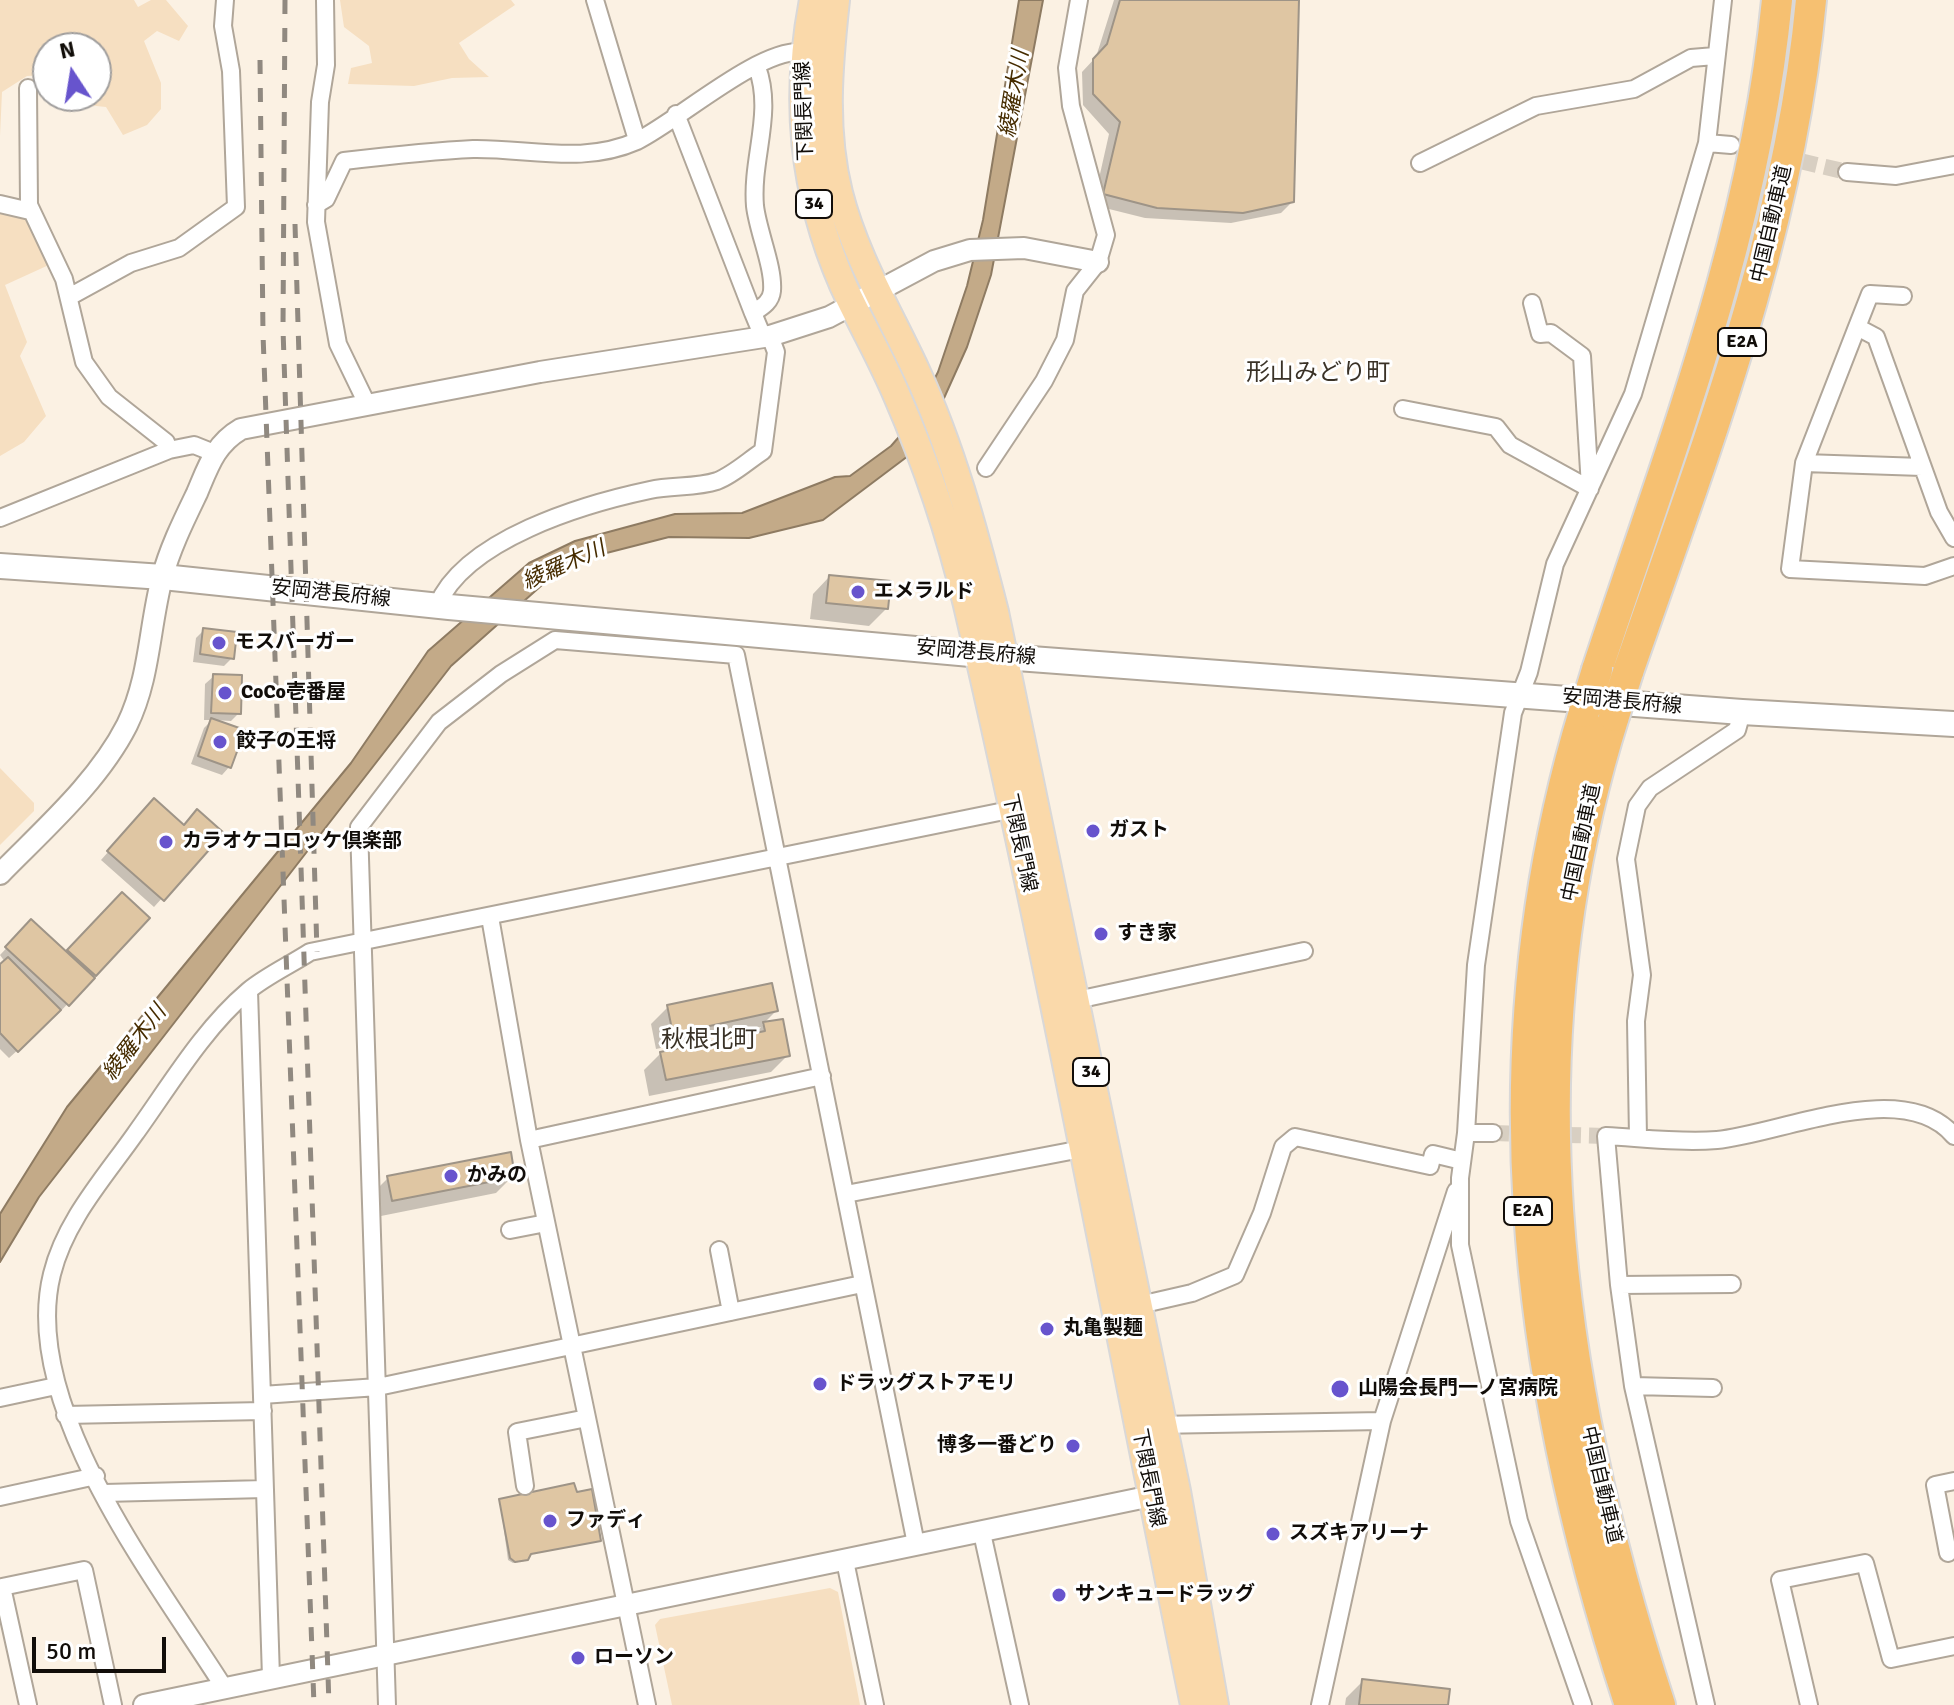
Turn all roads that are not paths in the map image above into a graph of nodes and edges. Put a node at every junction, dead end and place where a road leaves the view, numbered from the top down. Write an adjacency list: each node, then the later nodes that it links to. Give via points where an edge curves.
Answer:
1 (225, 0): 27 (street, via 236,207 179,248 131,263)
2 (325, 0): 22 (street)
3 (595, 0): 15 (street)
4 (813, 0): 10 (main road, 下関長門線 / 34)
5 (836, 0): 25 (main road, 下関長門線 / 34, via 828,107 831,149 848,225)
6 (1079, 0): 24 (street, via 1067,68 1071,106 1106,235)
7 (1723, 0): 11 (street)
8 (1777, 0): 117 (highway, 中国自動車道 / E2A, bridge, via 1751,178 1730,263 1584,712 1551,838 1534,936 1523,1096 1539,1316 1577,1517)
9 (1811, 0): 118 (highway, 中国自動車道 / E2A, bridge, via 1803,71 1766,261 1614,716 1565,926 1553,1092 1556,1205 1567,1313 1605,1510)
10 (803, 52): 12 (street, via 791,51); 29 (main road, 下関長門線 / 34, via 806,168 822,231)
11 (1715, 56): 16 (street); 18 (street, via 1691,58 1634,89 1536,106)
12 (757, 67): 14 (street); 30 (street, via 766,105 755,204 772,294)
13 (28, 88): 23 (street)
14 (676, 114): 15 (street); 30 (street)
15 (637, 140): 22 (street, via 570,155 477,149 344,161 326,199)
16 (1707, 143): 17 (street); 40 (street, via 1633,394)
17 (1731, 145)
18 (1420, 163)
19 (1954, 165): 20 (street, via 1896,176)
20 (1847, 172)
21 (0, 204): 23 (street)
22 (316, 205): 33 (street, via 338,344)
23 (30, 211): 27 (street)
24 (1098, 262): 25 (street, via 994,247 949,255); 39 (street, via 1075,291 1065,340 1044,381)
25 (878, 294): 29 (street); 48 (main road, 下関長門線 / 34, via 946,444 975,533)
26 (1903, 296): 31 (street, via 1870,294)
27 (69, 297): 35 (street, via 74,330 94,381)
28 (1532, 303): 40 (street, via 1540,334 1551,333 1582,356)
29 (853, 306): 32 (street); 47 (main road, 下関長門線 / 34, via 927,469)
30 (753, 313): 32 (street)
31 (1857, 327): 37 (street); 38 (street, via 1876,337)
32 (766, 337): 33 (street); 46 (street, via 776,352 763,451 719,480 627,495 536,527 458,571 446,586)
33 (367, 404): 36 (street, via 241,429)
34 (1403, 409): 40 (street, via 1496,427 1510,445)
35 (169, 450): 36 (street, via 194,445); 41 (street)
36 (214, 453): 45 (street)
37 (1804, 463): 38 (street); 44 (street, via 1790,569 1925,576)
38 (1922, 467): 42 (street)
39 (986, 468)
40 (1590, 489): 49 (street, via 1555,564)
41 (0, 518)
42 (1954, 538)
43 (0, 566): 45 (main road, 安岡港長府線)
44 (1954, 566)
45 (163, 577): 46 (main road, 安岡港長府線); 54 (street, via 145,677 126,727 101,766)
46 (443, 606): 47 (main road, 安岡港長府線)
47 (976, 653): 48 (main road, 安岡港長府線); 52 (main road, 下関長門線 / 34)
48 (1004, 657): 49 (main road, 安岡港長府線); 52 (main road, 下関長門線 / 34)
49 (1522, 694): 50 (main road, 安岡港長府線); 61 (street, via 1513,713 1484,901)
50 (1742, 712): 51 (main road, 安岡港長府線); 64 (street, via 1737,730 1650,788 1637,806 1626,859 1642,975 1636,1021)
51 (1954, 724)
52 (1024, 807): 53 (street); 59 (main road, 下関長門線 / 34); 66 (main road, 下関長門線 / 34)
53 (778, 857): 55 (street); 56 (street, via 736,655 555,640 439,722 359,827); 60 (street)
54 (0, 874)
55 (490, 917): 56 (street); 65 (street)
56 (361, 941): 58 (street, via 310,952); 81 (street)
57 (1304, 951): 59 (street)
58 (249, 991): 79 (street, via 217,1024 67,1231 52,1276 47,1335); 84 (street)
59 (1077, 1000): 66 (main road, 下関長門線 / 34)
60 (822, 1076): 65 (street); 69 (street)
61 (1466, 1133): 62 (street); 67 (street)
62 (1493, 1133)
63 (1954, 1136): 64 (street, via 1914,1112 1865,1110 1717,1140)
64 (1638, 1137): 75 (street, via 1606,1136)
65 (529, 1140): 70 (street)
66 (1095, 1147): 69 (street); 76 (main road, 下関長門線 / 34)
67 (1462, 1161): 68 (street); 76 (street, via 1433,1154 1430,1166 1295,1137 1283,1147 1235,1275 1192,1293)
68 (1460, 1178): 87 (street); 116 (street, via 1460,1245 1519,1521)
69 (846, 1194): 73 (street)
70 (546, 1223): 71 (street); 78 (street)
71 (510, 1230)
72 (719, 1250): 77 (street)
73 (862, 1284): 77 (street); 98 (street)
74 (1732, 1284): 75 (street)
75 (1619, 1285): 80 (street)
76 (1127, 1308): 88 (main road, 下関長門線 / 34)
77 (731, 1312): 78 (street)
78 (572, 1345): 81 (street); 86 (street)
79 (56, 1386): 83 (street); 85 (street)
80 (1633, 1386): 82 (street); 119 (street)
81 (378, 1387): 84 (street); 103 (street)
82 (1713, 1388)
83 (0, 1398)
84 (262, 1403): 85 (street); 92 (street)
85 (65, 1415): 89 (street)
86 (587, 1418): 91 (street, via 517,1432); 101 (street)
87 (1382, 1421): 88 (street); 115 (street)
88 (1150, 1425): 93 (main road, 下関長門線 / 34); 95 (main road, 下関長門線 / 34)
89 (96, 1476): 94 (street); 96 (street)
90 (1954, 1481): 99 (street, via 1935,1485)
91 (525, 1486)
92 (265, 1489): 94 (street); 104 (street)
93 (1177, 1491): 95 (street); 114 (main road, 下関長門線 / 34)
94 (104, 1493): 105 (street)
95 (1151, 1496): 97 (street); 113 (main road, 下関長門線 / 34)
96 (0, 1497)
97 (982, 1533): 98 (street); 112 (street)
98 (916, 1544): 100 (street)
99 (1948, 1553)
100 (845, 1561): 101 (street); 111 (street)
101 (626, 1605): 103 (street); 110 (street)
102 (1954, 1646): 120 (street, via 1891,1659 1865,1563 1780,1580)
103 (385, 1654): 104 (street); 109 (street)
104 (271, 1677): 105 (street)
105 (229, 1697): 108 (street)
106 (28, 1705): 107 (street, via 2,1587 84,1570)
107 (113, 1705)
108 (144, 1705)
109 (387, 1705)
110 (647, 1705)
111 (875, 1705)
112 (1020, 1705)
113 (1194, 1705)
114 (1215, 1705)
115 (1320, 1705)
116 (1583, 1705)
117 (1630, 1705)
118 (1660, 1705)
119 (1706, 1705)
120 (1809, 1705)

